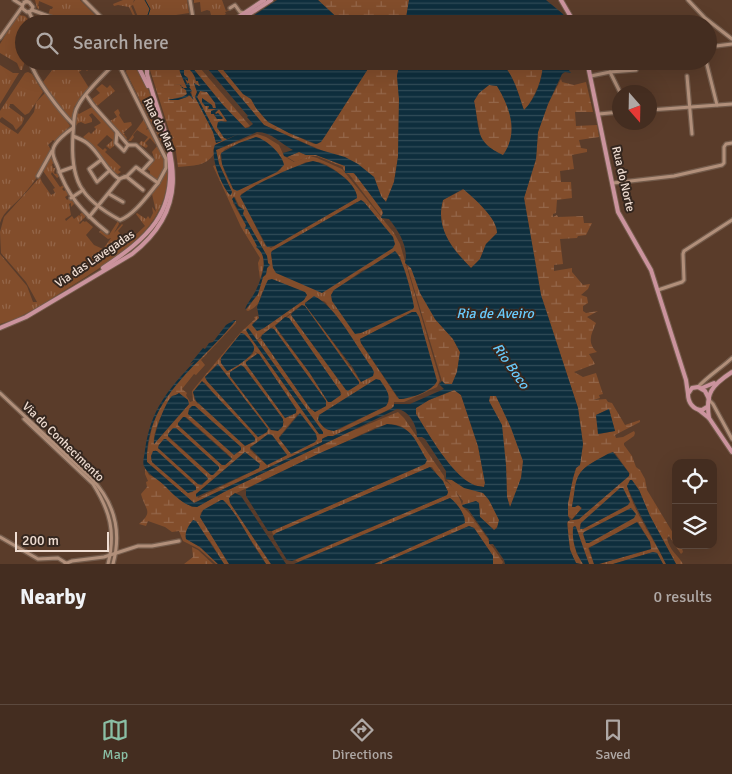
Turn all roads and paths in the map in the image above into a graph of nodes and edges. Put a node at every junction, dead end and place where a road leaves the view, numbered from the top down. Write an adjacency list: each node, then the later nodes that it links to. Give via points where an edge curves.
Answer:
1 (14, 0): 9 (street)
2 (32, 0): 11 (street)
3 (84, 0): 16 (street)
4 (190, 0): 17 (street)
5 (264, 0): 12 (main road)
6 (270, 0): 19 (main road)
7 (561, 0): 20 (main road)
8 (688, 0): 21 (street)
9 (24, 4): 11 (street, via 29,2); 11 (street, via 24,11); 13 (street)
10 (230, 8): 12 (street, via 234,5)
11 (31, 9): 14 (street); 15 (street)
12 (244, 13): 18 (main road)
13 (16, 15)
14 (33, 15)
15 (47, 15)
16 (99, 15)
17 (192, 15)
18 (241, 15)
19 (248, 15)
20 (570, 15)
21 (702, 15)
22 (15, 17): 24 (street)
23 (717, 28): 25 (street)
24 (1, 36)
25 (732, 40)
26 (732, 44): 27 (street)
27 (717, 46)
28 (34, 70): 49 (street)
29 (109, 70): 42 (street)
30 (122, 70): 38 (street, Rua do Mar)
31 (124, 70): 38 (street)
32 (139, 70): 57 (main road, Via das Lavegadas, via 151,95)
33 (148, 70): 75 (main road, Via das Lavegadas, via 174,167 174,186)
34 (589, 70): 39 (main road, Rua do Norte)
35 (636, 70): 37 (street)
36 (708, 70): 44 (street)
37 (610, 72): 39 (street); 41 (street)
38 (124, 74): 65 (street, Rua do Mar, via 166,159 166,168)
39 (591, 76): 48 (main road, Rua do Norte)
40 (687, 76): 45 (street)
41 (616, 85)
42 (86, 95): 49 (street, via 79,103); 50 (street)
43 (732, 104): 44 (street)
44 (716, 105): 45 (street)
45 (689, 107): 46 (street); 51 (street)
46 (657, 109)
47 (612, 113): 48 (street)
48 (599, 114): 66 (main road, Rua do Norte)
49 (73, 126): 52 (street); 55 (street)
50 (117, 132): 54 (street); 54 (street, via 116,143 124,151)
51 (692, 134)
52 (73, 136): 56 (street, via 86,142); 58 (street)
53 (732, 143): 66 (street, via 724,147 722,165 674,176)
54 (128, 145): 60 (street, via 136,145 152,160)
55 (53, 149): 61 (street); 62 (street)
56 (101, 160): 59 (street); 59 (street, via 89,169 97,182)
57 (170, 165): 75 (main road, via 171,188); 77 (main road, Via das Lavegadas, via 169,189 163,210 148,233)
58 (73, 167): 61 (street); 67 (street)
59 (109, 171): 64 (street)
60 (142, 171): 63 (street, via 136,166); 65 (street)
61 (59, 172): 70 (street)
62 (38, 176)
63 (124, 177): 64 (street); 68 (street)
64 (119, 179): 69 (street)
65 (158, 183): 72 (street, via 124,219 120,220)
66 (613, 183): 78 (main road, Rua do Norte, via 621,219 647,262)
67 (83, 190): 70 (street); 72 (street)
68 (143, 190)
69 (109, 194): 71 (street); 72 (street)
70 (71, 198): 73 (street)
71 (123, 202)
72 (98, 207): 73 (street)
73 (89, 218): 76 (street)
74 (732, 220): 78 (street, via 684,251 682,282)
75 (160, 224): 77 (main road); 79 (main road, Via das Lavegadas, via 132,254 26,318)
76 (107, 232)
77 (131, 249): 79 (main road, Via das Lavegadas, via 26,315)
78 (658, 290): 83 (main road, Rua do Norte)
79 (0, 327)
80 (732, 358): 84 (street)
81 (732, 372): 82 (main road)
82 (721, 379): 84 (main road); 87 (main road, via 712,388)
83 (686, 380): 84 (main road); 85 (main road, Rua do Norte)
84 (698, 387): 85 (main road); 87 (main road)
85 (688, 394): 88 (main road, via 690,403)
86 (0, 395): 94 (street, Via do Conhecimento, via 95,482 112,511); 97 (street, Via do Conhecimento, via 93,484 109,515)
87 (708, 402): 88 (main road); 89 (main road); 90 (street, via 716,409)
88 (699, 410): 89 (main road)
89 (709, 418): 91 (main road)
90 (732, 439)
91 (732, 452)
92 (0, 537): 99 (street, via 38,559 58,558)
93 (179, 541): 95 (street)
94 (118, 542): 95 (street); 96 (street, Via do Conhecimento)
95 (124, 550): 96 (street)
96 (116, 553): 97 (street); 101 (street, Via do Conhecimento)
97 (111, 555): 98 (street); 100 (street, Via do Conhecimento)
98 (104, 557): 99 (street); 100 (street)
99 (66, 563)
100 (109, 563)
101 (113, 564)

